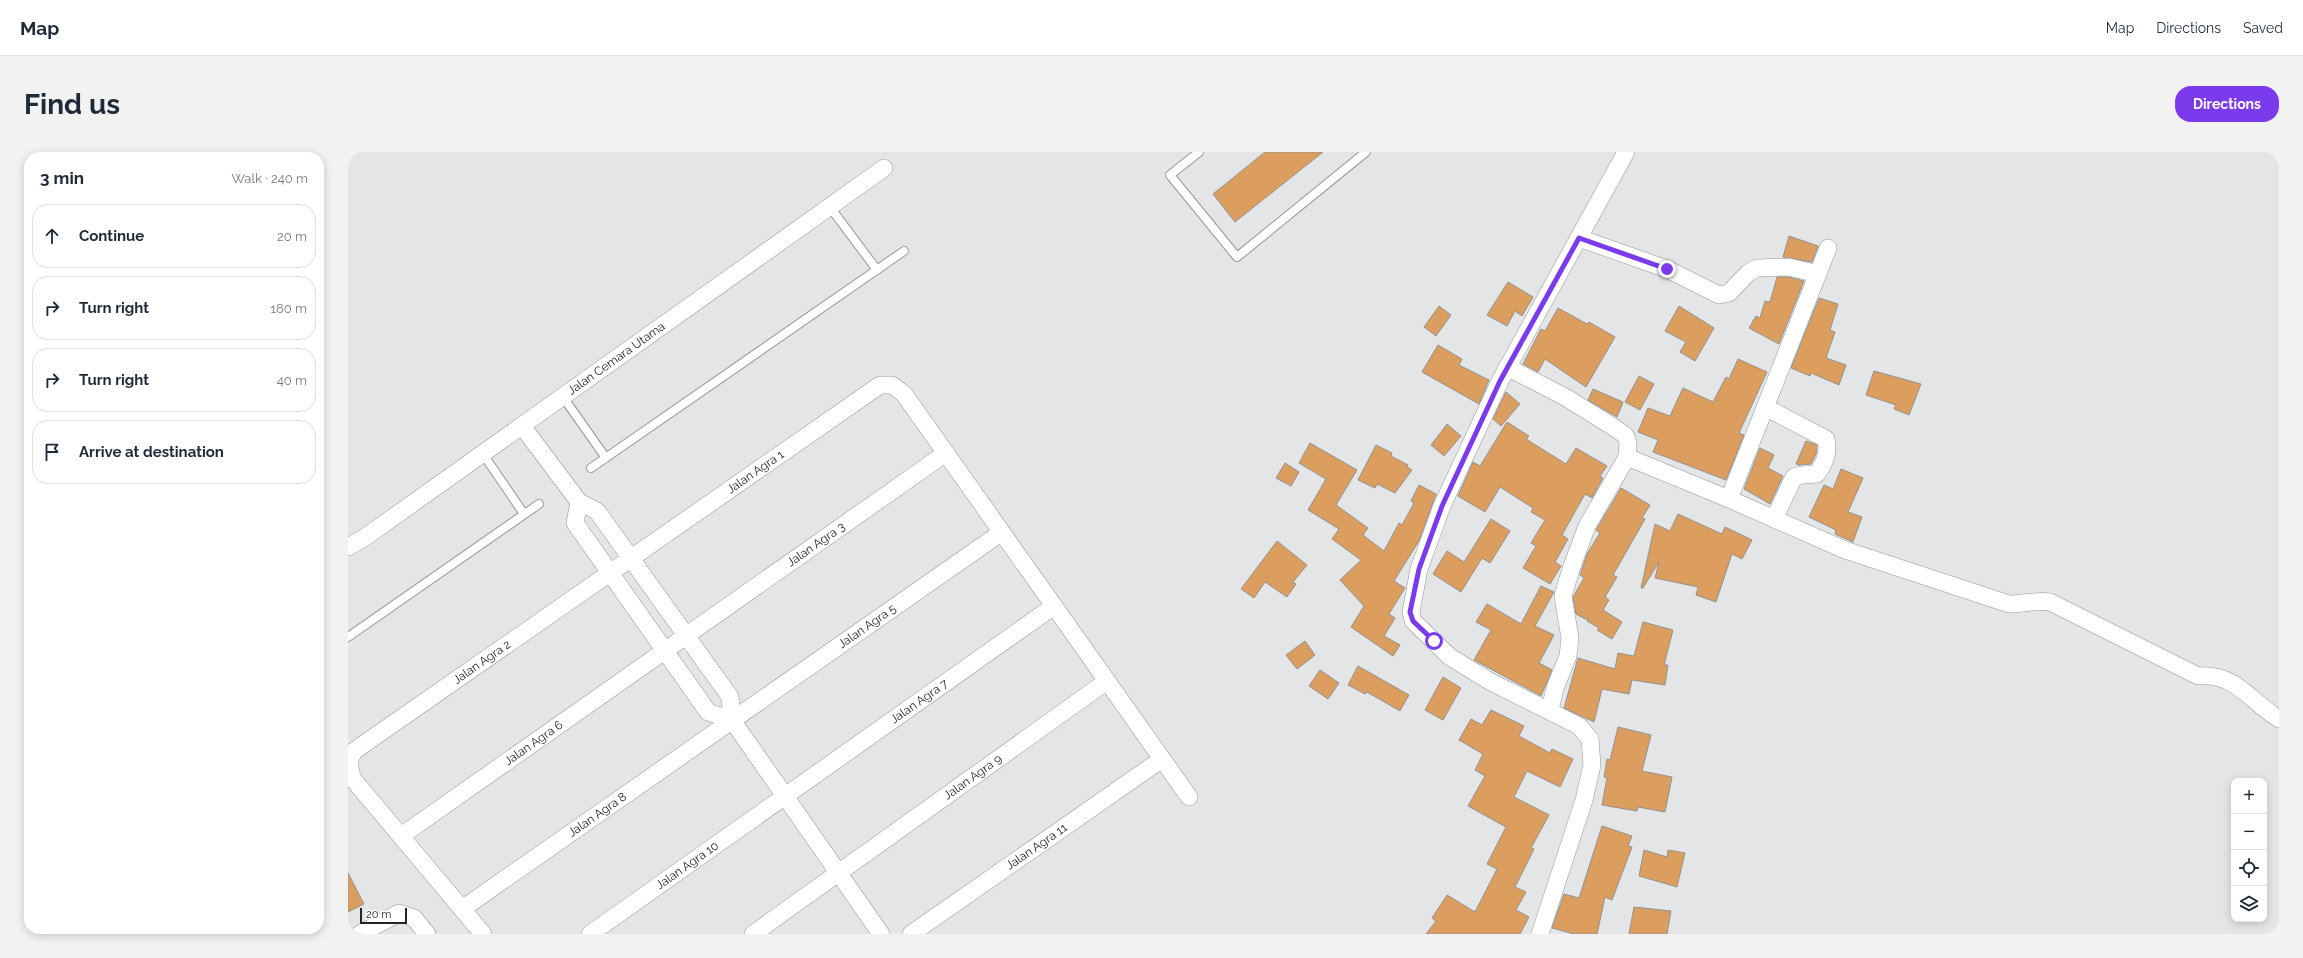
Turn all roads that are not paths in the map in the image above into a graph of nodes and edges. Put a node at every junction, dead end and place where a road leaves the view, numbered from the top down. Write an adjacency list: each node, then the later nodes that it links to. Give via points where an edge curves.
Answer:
1 (1199, 152): 2 (lane, via 1170,175 1237,257)
2 (1366, 152)
3 (1626, 152): 6 (street)
4 (884, 168): 5 (street, Jalan Cemara Utama)
5 (830, 207): 9 (lane); 12 (street, Jalan Cemara Utama)
6 (1579, 238): 10 (street, via 1667,269 1719,295 1730,293 1748,273 1757,268 1789,267); 11 (street)
7 (1828, 248): 10 (street)
8 (904, 251): 9 (lane)
9 (877, 270): 18 (lane)
10 (1818, 274): 13 (street)
11 (1507, 367): 17 (street, via 1565,397 1626,436); 34 (street, via 1442,506 1419,569 1410,612 1413,621 1450,657 1522,698)
12 (563, 397): 14 (street, Jalan Cemara Utama); 18 (lane)
13 (1765, 408): 20 (street); 24 (street, via 1826,440 1828,449 1817,474 1801,474 1794,477)
14 (522, 426): 16 (street, Jalan Cemara Utama); 21 (street)
15 (946, 453): 25 (street); 27 (street, Jalan Agra 1, via 904,394 892,385 880,385); 30 (street, Jalan Agra 3)
16 (483, 454): 23 (lane); 26 (street, Jalan Cemara Utama)
17 (1627, 457): 20 (street); 34 (street, via 1587,526 1571,569 1563,596 1570,638 1568,656 1555,688)
18 (606, 458): 19 (lane)
19 (591, 468)
20 (1729, 499): 24 (street)
21 (579, 502): 27 (street, via 597,511); 28 (street, via 576,523)
22 (539, 504): 23 (lane)
23 (524, 514): 31 (lane)
24 (1774, 519): 35 (street, via 1845,550 2009,604 2037,600 2050,602 2198,676 2220,677 2237,685)
25 (1002, 532): 29 (street); 36 (street, Jalan Agra 5)
26 (348, 547)
27 (631, 558): 28 (street, Jalan Agra 1); 30 (street)
28 (610, 573): 32 (street); 40 (street, Jalan Agra 2, via 354,752 349,761 352,778)
29 (1054, 606): 33 (street); 38 (street, Jalan Agra 7)
30 (686, 636): 32 (street, Jalan Agra 3); 36 (street, via 730,696)
31 (348, 637)
32 (665, 650): 36 (street, via 708,712); 40 (street, Jalan Agra 6)
33 (1107, 681): 37 (street); 41 (street, Jalan Agra 9)
34 (1550, 710): 50 (street, via 1579,726 1590,739 1592,765 1584,800)
35 (2279, 719)
36 (732, 720): 38 (street); 42 (street, Jalan Agra 8)
37 (1162, 759): 39 (street); 49 (street, Jalan Agra 11)
38 (785, 796): 41 (street); 46 (street, Jalan Agra 10)
39 (1189, 797)
40 (401, 836): 42 (street)
41 (838, 873): 47 (street, Jalan Agra 9); 48 (street)
42 (462, 909): 45 (street)
43 (360, 934): 44 (street, via 399,913 414,918)
44 (427, 934)
45 (483, 934)
46 (590, 934)
47 (753, 934)
48 (881, 934)
49 (911, 934)
50 (1542, 934)

